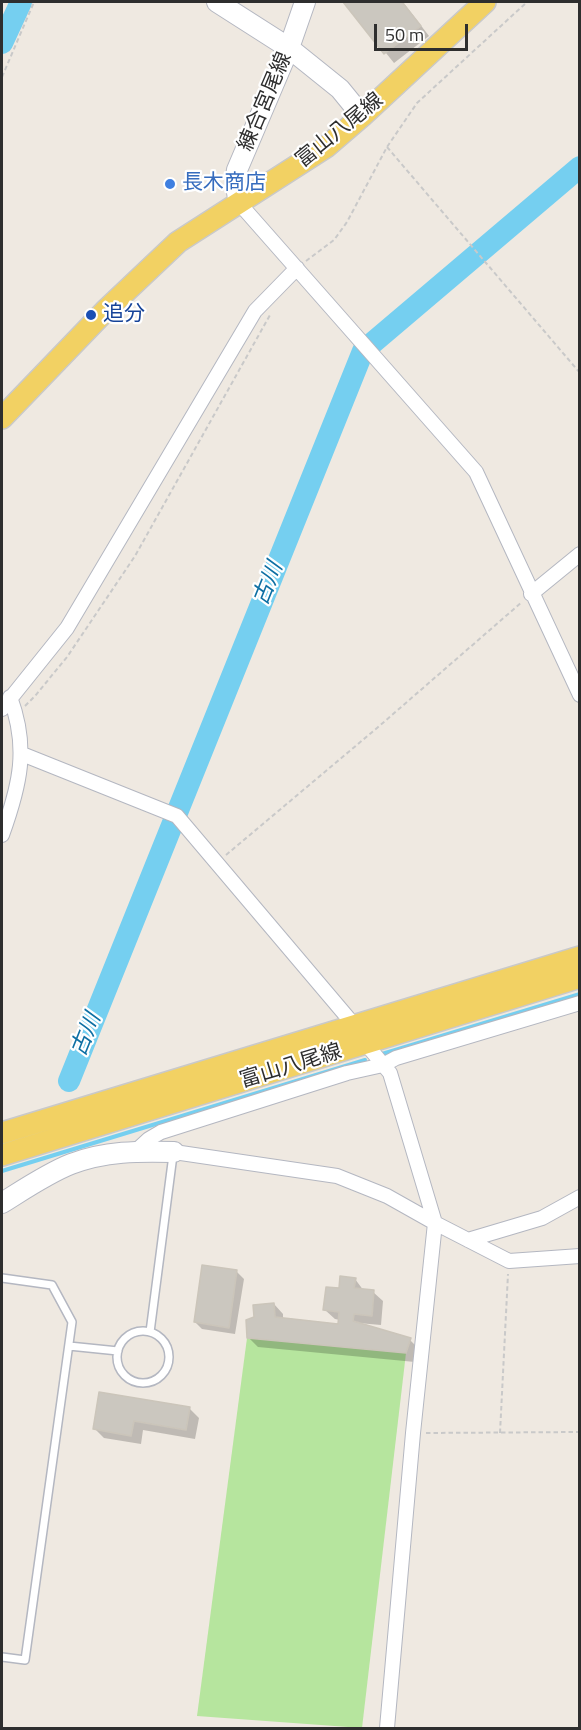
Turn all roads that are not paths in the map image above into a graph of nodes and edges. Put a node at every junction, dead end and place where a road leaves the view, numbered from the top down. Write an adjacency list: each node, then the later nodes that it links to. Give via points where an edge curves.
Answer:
1 (217, 2): 4 (street)
2 (305, 2): 4 (street, 練合宮尾線)
3 (485, 2): 5 (main road, 富山八尾線)
4 (289, 48): 5 (street, via 340,89); 6 (street, 練合宮尾線, via 237,170)
5 (362, 116): 6 (main road, 富山八尾線, via 326,147)
6 (239, 203): 7 (street); 8 (main road, 富山八尾線, via 178,242)
7 (297, 268): 10 (street, via 476,472); 12 (street, via 255,311 67,628)
8 (2, 418)
9 (579, 554): 10 (street)
10 (531, 594): 11 (street)
11 (579, 695)
12 (4, 706): 13 (street, via 16,714)
13 (22, 754): 14 (street, via 15,801); 18 (street, via 177,816)
14 (2, 835)
15 (579, 957): 18 (main road, 富山八尾線)
16 (579, 976): 19 (main road, 富山八尾線)
17 (579, 1003): 20 (street, via 396,1058)
18 (354, 1025): 19 (street); 21 (main road, 富山八尾線)
19 (366, 1044): 20 (street); 24 (main road, 富山八尾線)
20 (384, 1065): 22 (street, via 161,1132); 27 (street, via 390,1073)
21 (2, 1133)
22 (136, 1150): 23 (street); 26 (street, via 70,1164)
23 (174, 1152): 27 (street, via 338,1176 387,1196); 31 (lane)
24 (2, 1155)
25 (579, 1197): 28 (street, via 542,1218)
26 (2, 1203)
27 (435, 1223): 28 (street); 35 (street)
28 (468, 1240): 29 (street, via 509,1261)
29 (579, 1256)
30 (2, 1278): 32 (lane, via 52,1285 72,1322)
31 (150, 1332): 33 (lane, via 134,1332); 33 (lane, via 164,1342 169,1359 155,1380 130,1379 119,1367)
32 (69, 1346): 33 (lane); 34 (lane, via 25,1660)
33 (118, 1351)
34 (2, 1656)
35 (387, 1728)

